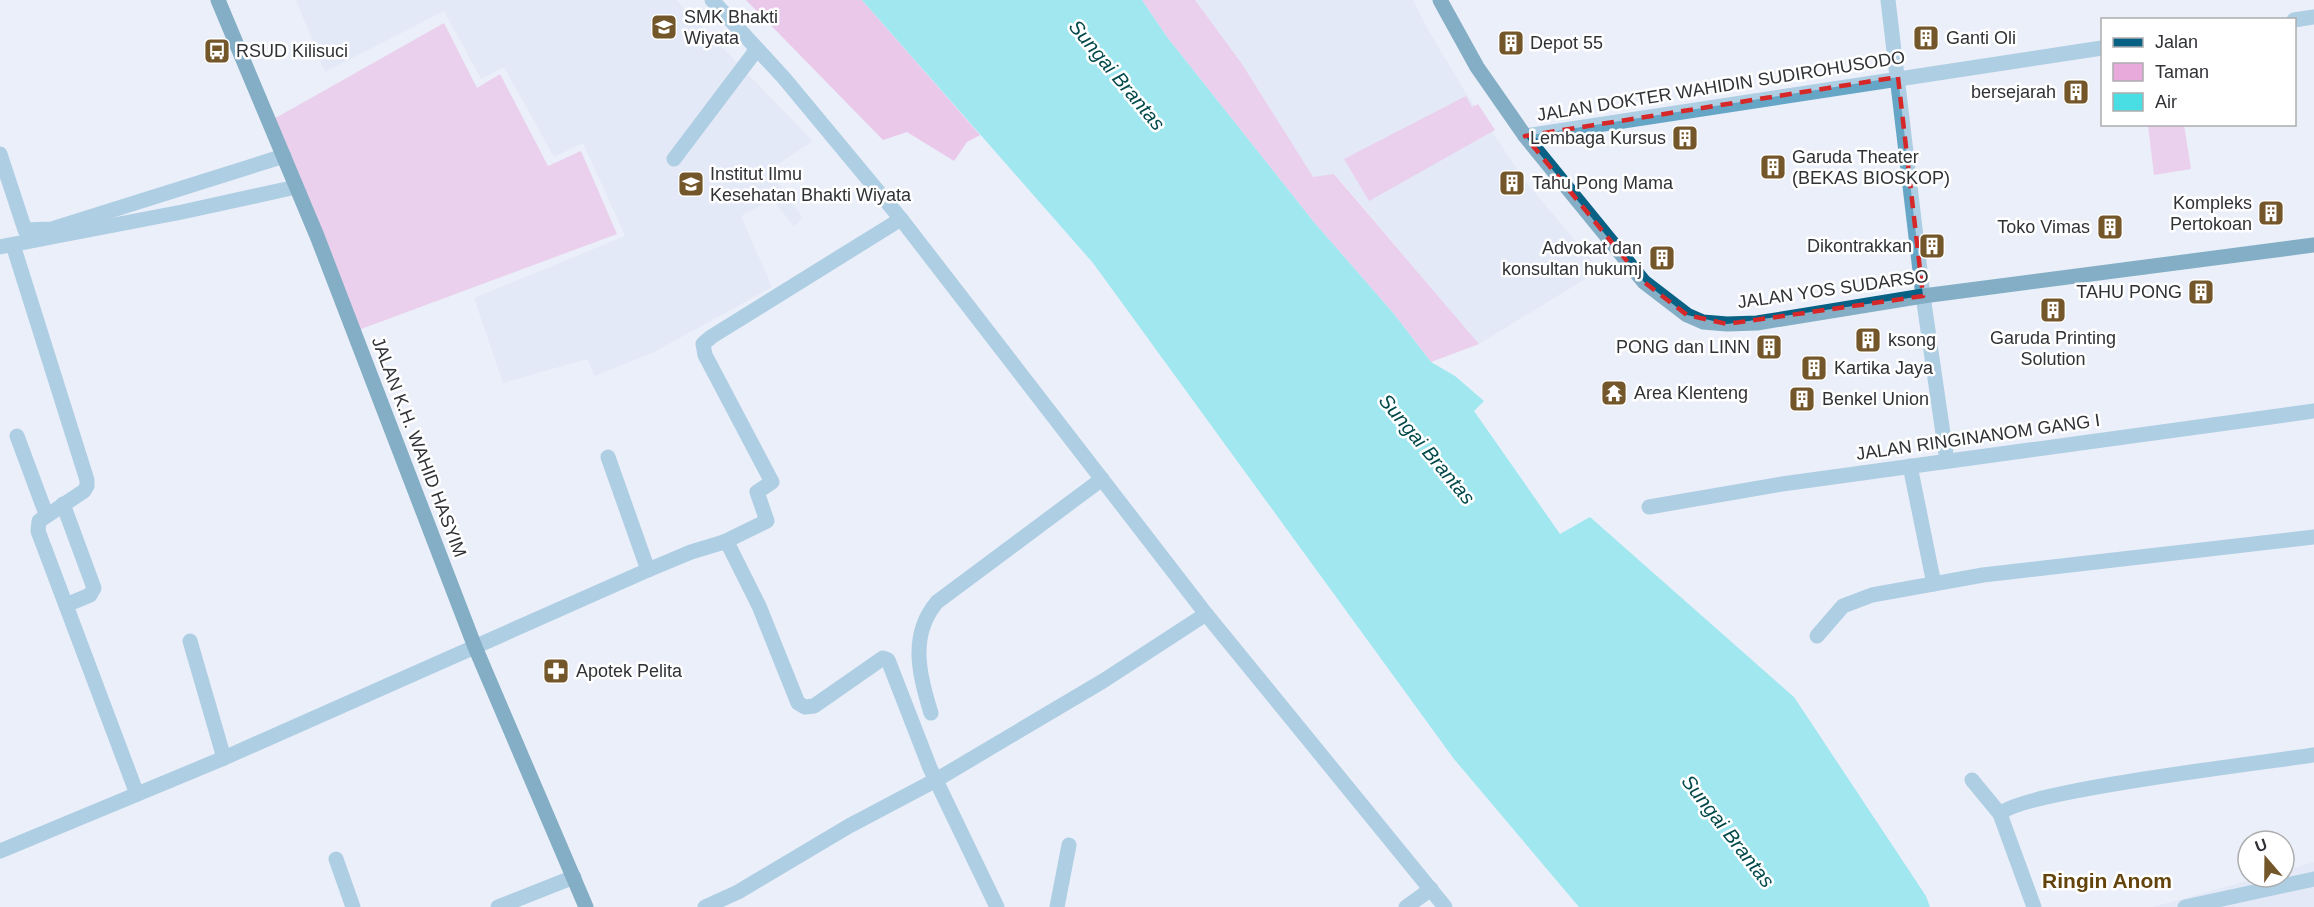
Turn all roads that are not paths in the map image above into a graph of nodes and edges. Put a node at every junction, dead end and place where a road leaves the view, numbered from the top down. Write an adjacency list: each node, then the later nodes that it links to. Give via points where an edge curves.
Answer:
1 (218, 0): 12 (main road, JALAN K.H. WAHID HASYIM)
2 (712, 0): 8 (street)
3 (1440, 0): 10 (main road, JALAN YOS SUDARSO, via 1477,67)
4 (1888, 0): 9 (street)
5 (2314, 17): 6 (street)
6 (2296, 20)
7 (2101, 48): 9 (street, JALAN DOKTER WAHIDIN SUDIROHUSODO)
8 (757, 49): 13 (street); 15 (street)
9 (1898, 78): 10 (street, JALAN DOKTER WAHIDIN SUDIROHUSODO); 18 (street)
10 (1525, 136): 18 (main road, JALAN YOS SUDARSO, via 1644,282 1687,315 1703,322 1757,323)
11 (0, 154): 12 (street, via 25,231 52,229)
12 (284, 156): 14 (main road, JALAN K.H. WAHID HASYIM)
13 (674, 159)
14 (296, 187): 17 (street); 36 (main road, JALAN K.H. WAHID HASYIM)
15 (901, 219): 24 (street); 29 (street, via 703,344 705,355 772,482 757,492 767,521)
16 (2314, 245): 18 (main road, JALAN YOS SUDARSO)
17 (6, 246): 25 (street, via 87,480 84,491)
18 (1923, 296): 22 (street)
19 (2314, 411): 22 (street, JALAN RINGINANOM GANG I)
20 (17, 436): 27 (street)
21 (608, 457): 30 (street)
22 (1947, 460): 23 (street, JALAN RINGINANOM GANG I)
23 (1910, 466): 26 (street, JALAN RINGINANOM GANG I); 31 (street)
24 (1102, 480): 33 (street); 37 (street, via 937,602 926,615 919,655 921,682)
25 (63, 504): 27 (street); 32 (street, via 94,588 90,595)
26 (1649, 507)
27 (46, 514): 32 (street, via 39,521 38,531)
28 (2314, 537): 31 (street)
29 (724, 542): 30 (street); 40 (street, via 759,606 798,703 814,706 885,657)
30 (648, 570): 36 (street)
31 (1934, 584): 34 (street, via 1849,602)
32 (66, 605): 42 (street)
33 (1206, 614): 40 (street, via 1103,681); 49 (street)
34 (1817, 636)
35 (190, 641): 39 (street)
36 (475, 647): 39 (street); 47 (main road, JALAN K.H. WAHID HASYIM)
37 (931, 712)
38 (2314, 755): 43 (street, via 2054,794)
39 (224, 758): 42 (street)
40 (936, 780): 53 (street); 54 (street)
41 (1972, 780): 43 (street)
42 (137, 794): 45 (street)
43 (2000, 814): 58 (street)
44 (1069, 845): 55 (street)
45 (0, 851)
46 (336, 859): 50 (street)
47 (574, 877): 51 (street); 52 (main road, JALAN K.H. WAHID HASYIM)
48 (2314, 879): 59 (street)
49 (1431, 890): 56 (street); 57 (street)
50 (353, 907)
51 (498, 907)
52 (586, 907)
53 (705, 907)
54 (997, 907)
55 (1056, 907)
56 (1406, 907)
57 (1445, 907)
58 (2034, 907)
59 (2185, 907)

